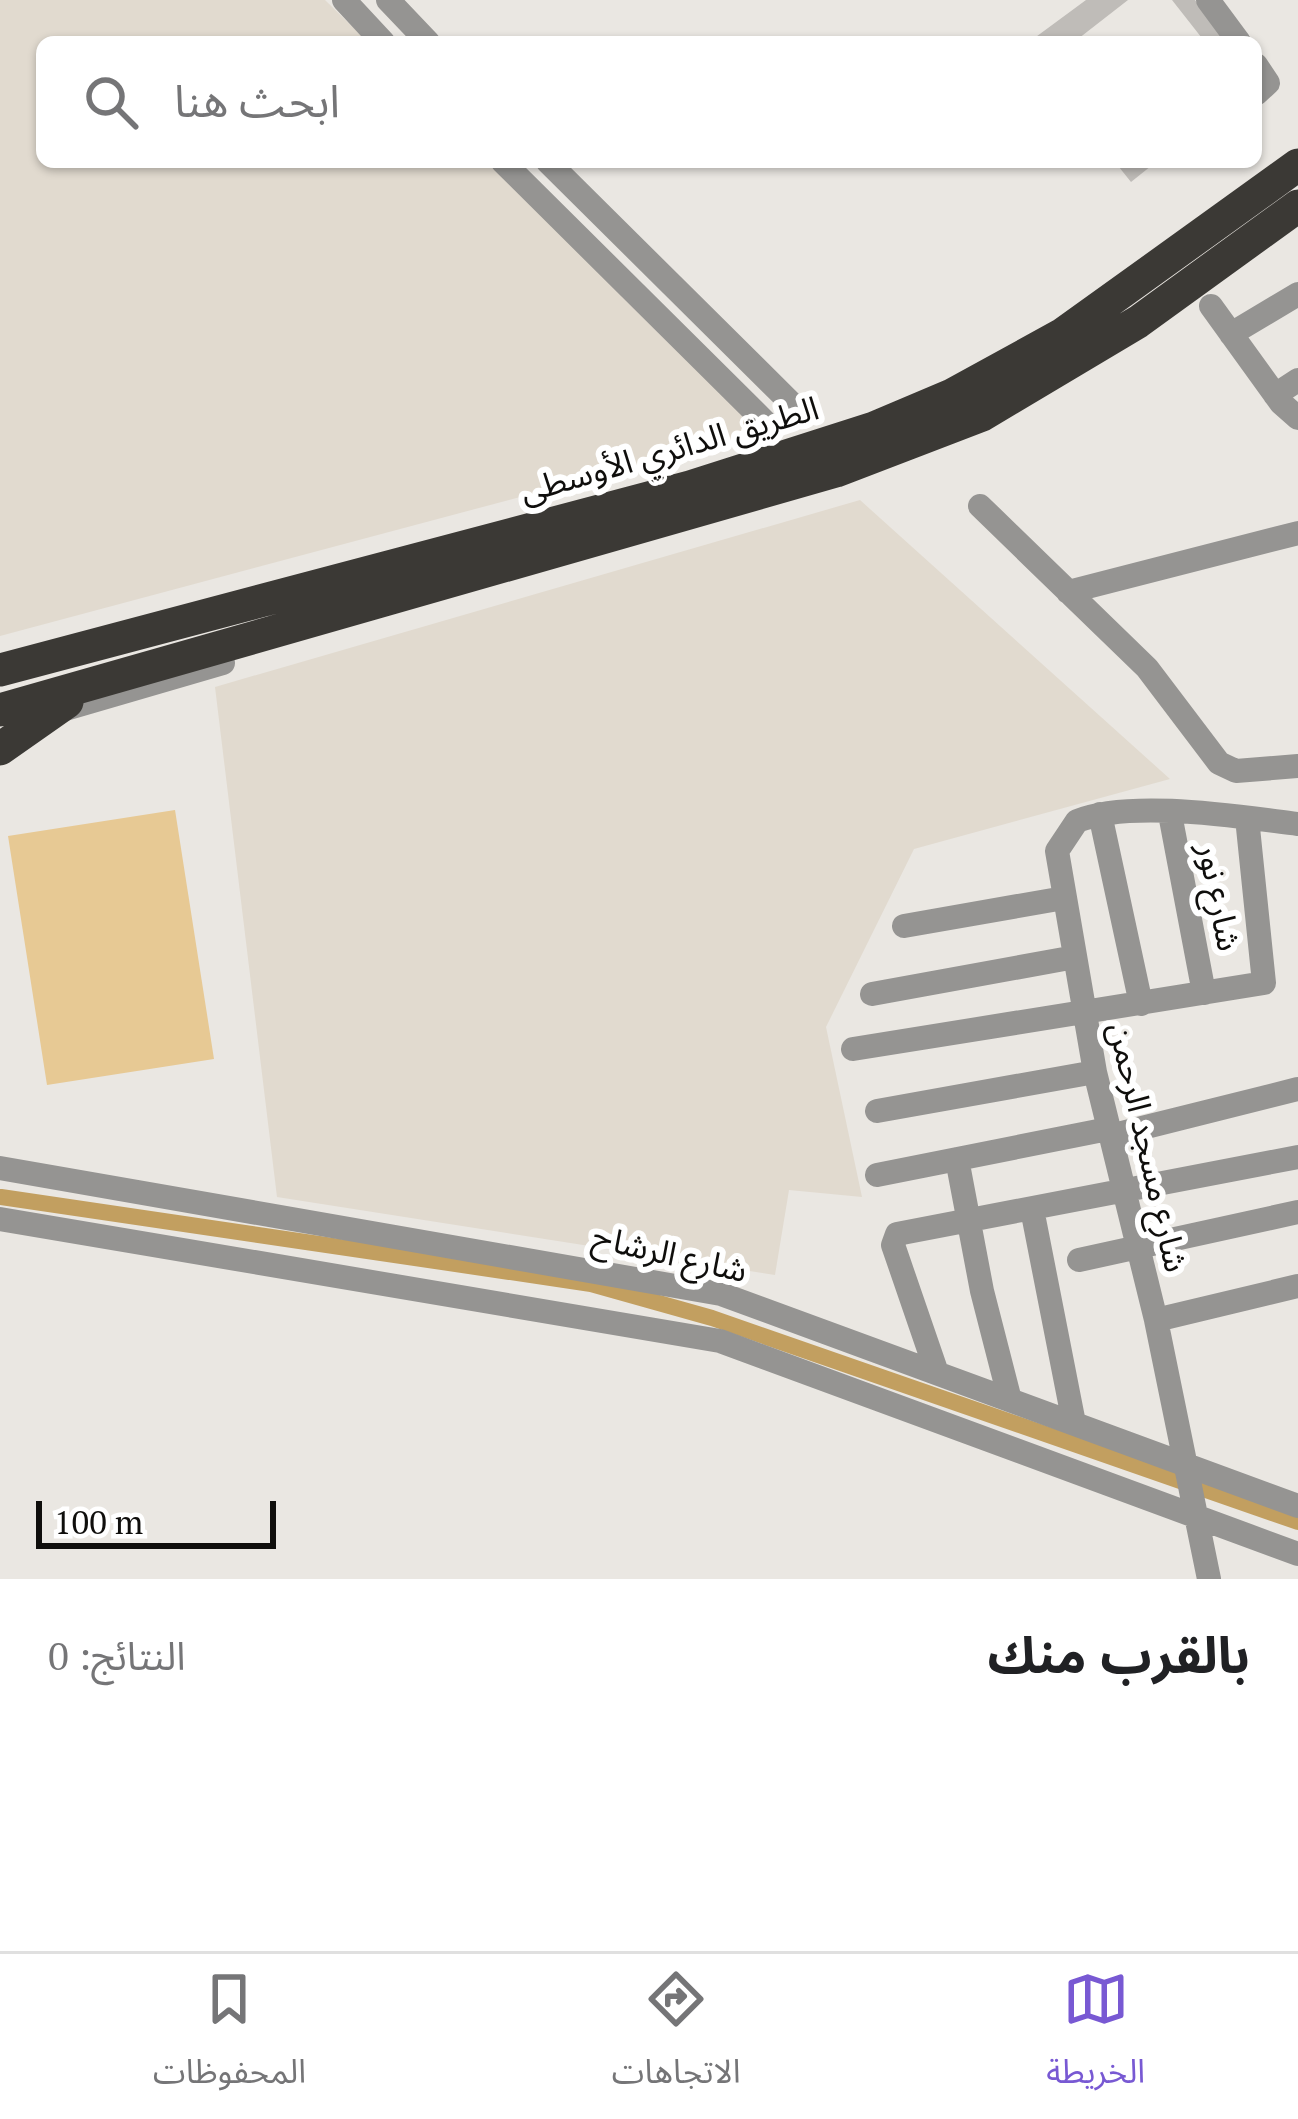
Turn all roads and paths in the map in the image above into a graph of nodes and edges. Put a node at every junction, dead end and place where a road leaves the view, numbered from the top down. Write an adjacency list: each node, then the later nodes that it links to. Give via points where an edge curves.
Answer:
1 (344, 0): 4 (street)
2 (388, 0): 5 (street)
3 (1208, 0): 6 (street)
4 (377, 36)
5 (422, 36)
6 (1235, 36)
7 (1298, 149): 16 (street, via 1157,256)
8 (1298, 165): 28 (highway, الطريق الدائري الأوسطى, bridge, via 1063,334 894,420 667,493)
9 (509, 168): 22 (street)
10 (554, 168): 20 (street)
11 (1298, 206): 29 (highway, الطريق الدائري الأوسطى, bridge, via 1138,322 982,415 836,471)
12 (1298, 222): 19 (street)
13 (1298, 294): 15 (street)
14 (1211, 306): 15 (street)
15 (1231, 334): 18 (street)
16 (997, 357): 19 (street); 25 (street, via 822,435)
17 (1298, 380): 18 (street)
18 (1275, 394): 21 (street)
19 (1027, 403): 26 (street, via 841,482)
20 (794, 406)
21 (1296, 414)
22 (766, 422)
23 (980, 506): 27 (street)
24 (1298, 533): 27 (street)
25 (458, 540): 26 (street); 28 (street)
26 (474, 589): 31 (street)
27 (1068, 592): 33 (street, via 1147,668 1219,763 1236,771)
28 (0, 666)
29 (85, 689): 30 (highway, الطريق الدائري الأوسطى, bridge); 32 (highway, bridge)
30 (0, 710)
31 (0, 725)
32 (0, 749)
33 (1298, 766)
34 (1100, 814): 35 (street); 38 (street, شارع مسجد الرحمن, via 1077,821 1061,839); 43 (street)
35 (1171, 814): 36 (street); 41 (street, شارع نور)
36 (1247, 818): 37 (street); 41 (street, via 1267,979)
37 (1298, 824)
38 (1064, 898): 39 (street); 40 (street, شارع مسجد الرحمن)
39 (904, 926)
40 (1075, 957): 42 (street); 44 (street, شارع مسجد الرحمن)
41 (1204, 993): 43 (street)
42 (872, 994)
43 (1141, 1004): 44 (street)
44 (1084, 1012): 45 (street); 46 (street, شارع مسجد الرحمن)
45 (853, 1049)
46 (1095, 1072): 48 (street); 49 (street, شارع مسجد الرحمن)
47 (1298, 1089): 49 (street)
48 (878, 1111)
49 (1109, 1132): 51 (street); 54 (street, شارع مسجد الرحمن)
50 (1298, 1157): 54 (street)
51 (957, 1159): 53 (street); 58 (street)
52 (0, 1168): 63 (street, شارع الرشاح, via 672,1282)
53 (877, 1174)
54 (1122, 1193): 55 (street); 59 (street, شارع مسجد الرحمن)
55 (1032, 1209): 58 (street); 65 (street)
56 (1298, 1212): 59 (street)
57 (0, 1219): 68 (street, via 719,1341)
58 (968, 1221): 63 (street, via 900,1233 892,1242); 64 (street)
59 (1136, 1248): 60 (street); 62 (street, شارع مسجد الرحمن)
60 (1079, 1260)
61 (1298, 1286): 62 (street)
62 (1156, 1320): 66 (street, شارع مسجد الرحمن)
63 (937, 1373): 64 (street, شارع الرشاح)
64 (1010, 1400): 65 (street, شارع الرشاح)
65 (1074, 1423): 66 (street, شارع الرشاح)
66 (1184, 1464): 67 (street, شارع الرشاح); 68 (street, شارع مسجد الرحمن)
67 (1298, 1506)
68 (1192, 1516): 69 (street); 70 (street, شارع مسجد الرحمن)
69 (1298, 1554)
70 (1209, 1579)

